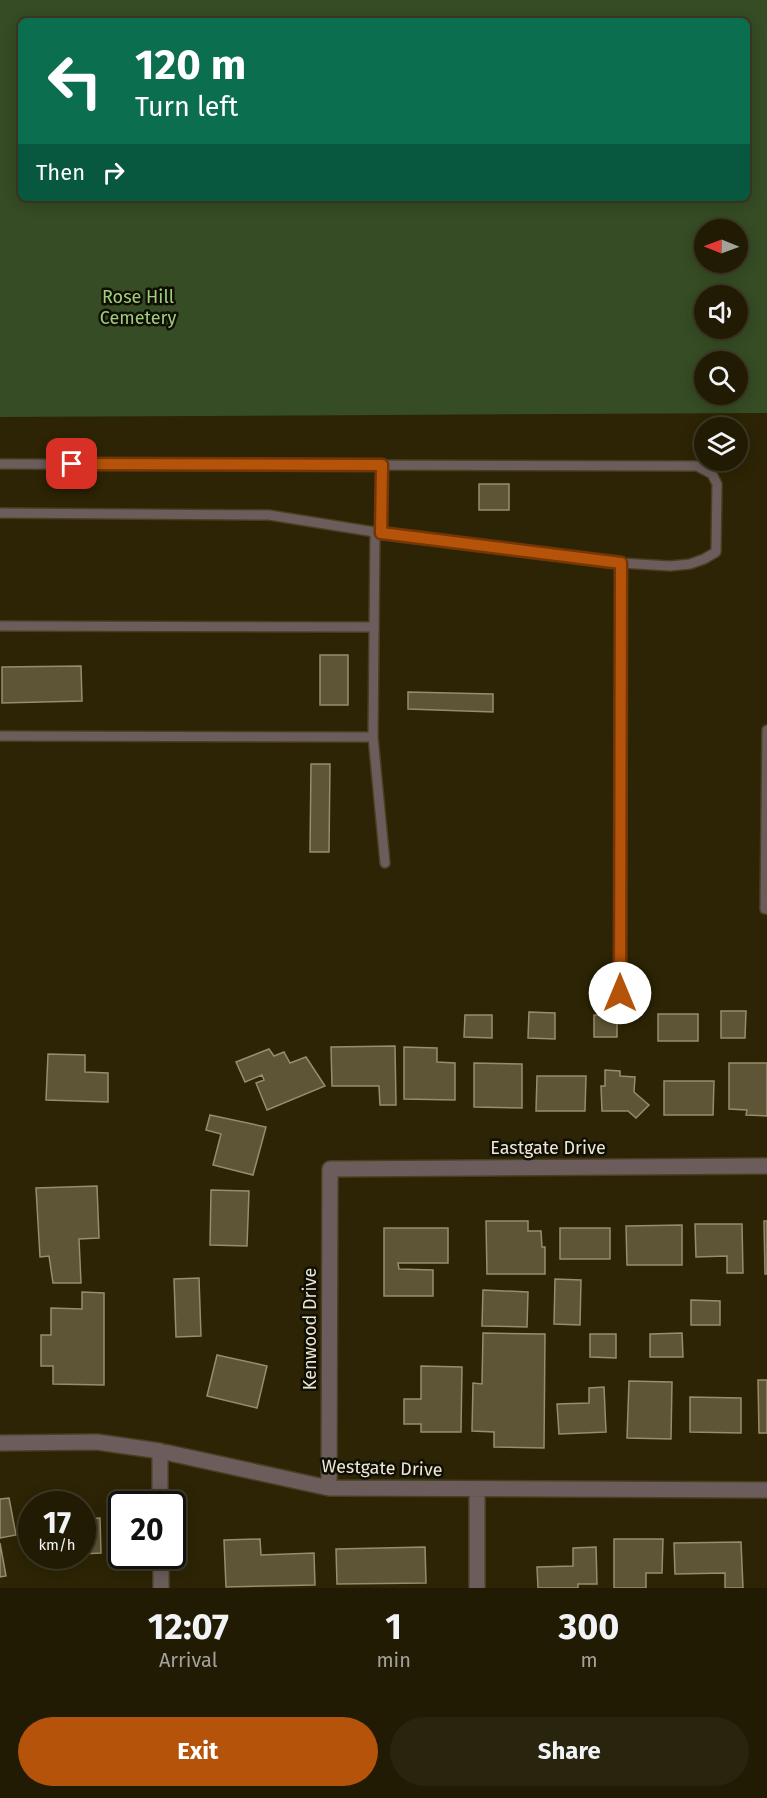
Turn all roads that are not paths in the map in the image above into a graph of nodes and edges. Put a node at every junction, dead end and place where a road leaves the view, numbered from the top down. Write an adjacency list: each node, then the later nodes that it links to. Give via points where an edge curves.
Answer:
1 (0, 464): 2 (lane)
2 (382, 465): 4 (lane); 5 (lane, via 697,466 712,474 717,484 716,552 690,564)
3 (0, 513): 4 (lane, via 269,515)
4 (378, 533): 5 (lane); 7 (lane)
5 (621, 563): 13 (lane)
6 (0, 626): 7 (lane)
7 (374, 627): 10 (lane)
8 (767, 730): 12 (lane)
9 (0, 736): 10 (lane)
10 (372, 737): 11 (lane)
11 (386, 863)
12 (767, 909)
13 (620, 993)
14 (767, 1166): 15 (street, Eastgate Drive)
15 (330, 1169): 18 (street, Kenwood Drive)
16 (0, 1443): 17 (street, Westgate Drive, via 97,1442)
17 (160, 1451): 18 (street, Westgate Drive); 21 (street)
18 (330, 1488): 19 (street, Westgate Drive)
19 (477, 1490): 20 (street, Westgate Drive); 24 (street)
20 (767, 1490)
21 (160, 1491)
22 (160, 1569): 23 (street)
23 (161, 1588)
24 (477, 1588)

